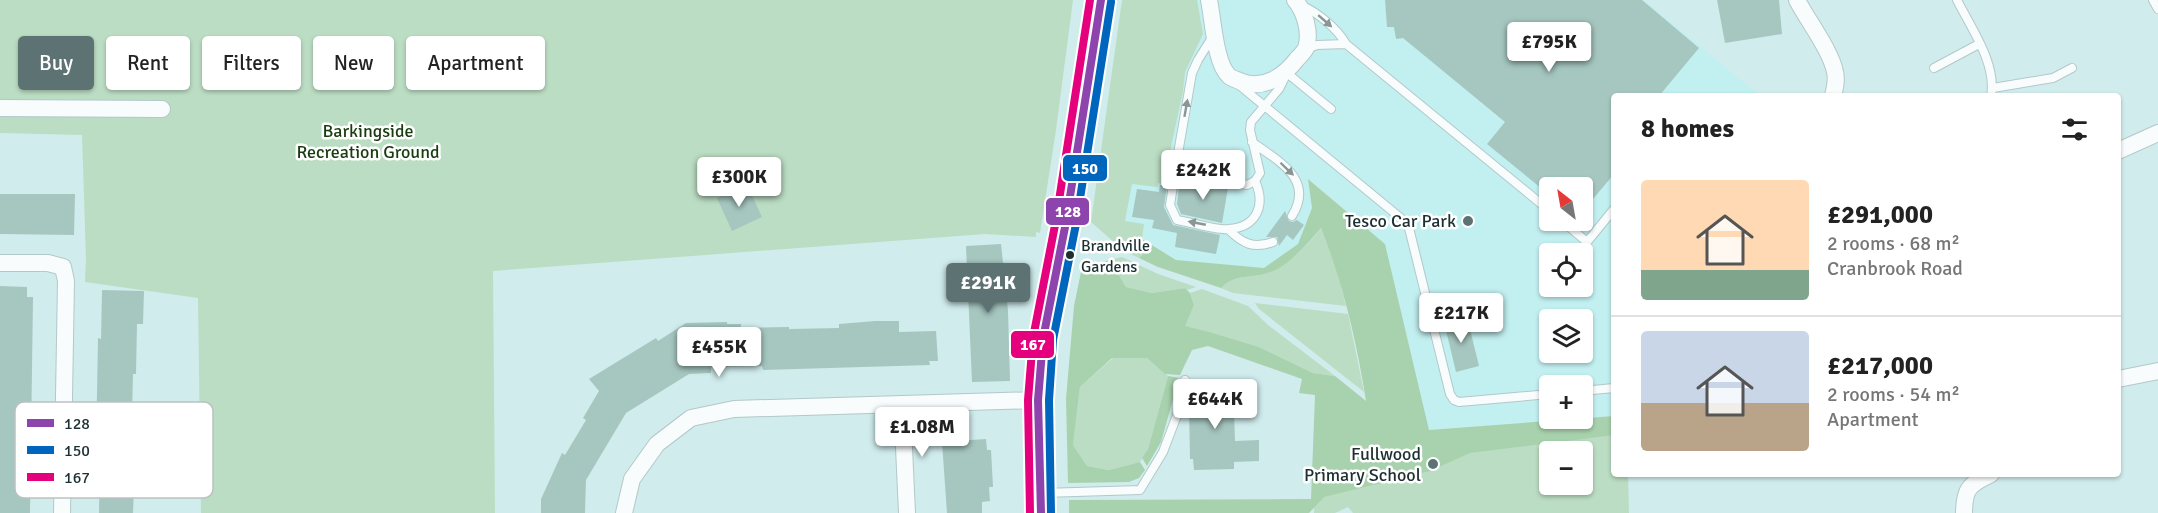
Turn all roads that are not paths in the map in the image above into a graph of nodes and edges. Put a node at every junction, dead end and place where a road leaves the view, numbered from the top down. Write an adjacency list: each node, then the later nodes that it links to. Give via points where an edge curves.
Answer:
1 (1101, 0): 40 (main road, via 1043,339)
2 (1209, 0): 8 (street)
3 (1797, 0): 17 (street, via 1831,60)
4 (1957, 0): 10 (lane)
5 (2153, 0): 7 (lane)
6 (1296, 2): 9 (lane, one-way to 9, via 1313,11); 11 (street, via 1308,34)
7 (2158, 9)
8 (1215, 33): 15 (street, via 1219,56); 25 (lane, one-way to 8, via 1192,73)
9 (1347, 44): 11 (lane); 27 (lane)
10 (1979, 44): 12 (lane); 16 (lane, via 1991,67)
11 (1305, 49): 14 (street)
12 (1934, 68)
13 (2072, 68): 16 (lane, via 2053,78)
14 (1287, 73): 15 (street, via 1269,82 1249,84); 18 (lane); 21 (lane)
15 (1230, 77): 18 (lane)
16 (1992, 92)
17 (1834, 93)
18 (1265, 106): 23 (lane, via 1251,122); 39 (lane, via 1408,224 1454,400)
19 (0, 108): 20 (street)
20 (162, 109)
21 (1331, 109)
22 (2158, 133): 24 (street)
23 (1252, 142): 26 (lane, via 1260,173); 29 (lane, one-way to 29, via 1297,180 1300,192)
24 (2121, 150)
25 (1176, 165): 26 (lane, via 1183,174 1247,185); 30 (lane, one-way to 25, via 1177,220 1170,205)
26 (1255, 181): 30 (lane, via 1260,208 1249,223)
27 (1539, 202)
28 (1611, 213): 31 (lane, via 1587,242)
29 (1292, 216)
30 (1229, 230): 32 (lane, via 1249,245)
31 (1574, 231)
32 (1273, 242)
33 (0, 262): 41 (street, via 63,267)
34 (2158, 371): 35 (street)
35 (2121, 378)
36 (1185, 380): 45 (lane, via 1179,410 1163,452 1140,490)
37 (1611, 388): 38 (lane)
38 (1593, 390)
39 (1539, 395)
40 (1038, 400): 42 (street); 45 (main road)
41 (64, 402)
42 (902, 404): 47 (street, via 734,409 691,418 657,444 632,479); 48 (street)
43 (1986, 477): 49 (street, via 1970,487 1964,497)
44 (62, 498): 46 (street)
45 (1041, 503)
46 (62, 513)
47 (624, 513)
48 (907, 513)
49 (1964, 513)

